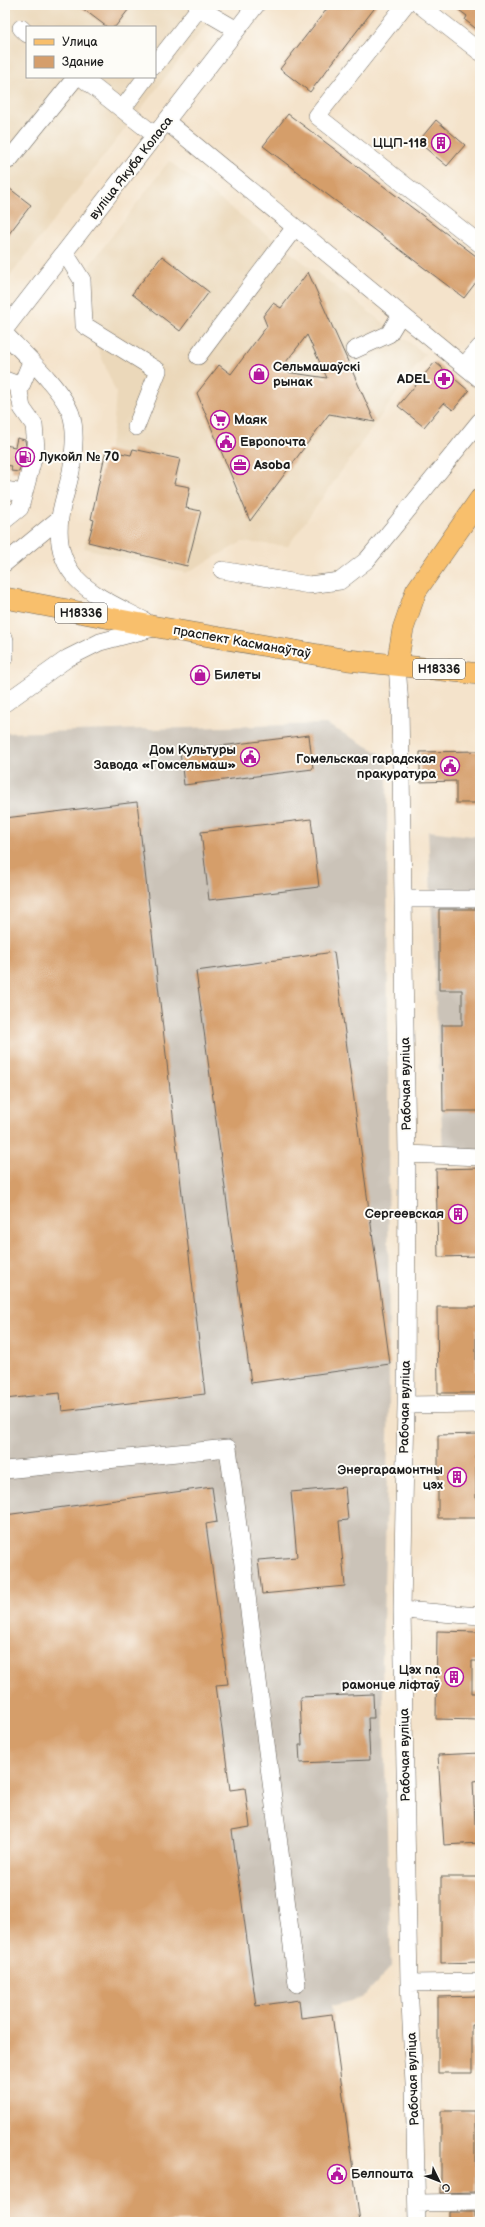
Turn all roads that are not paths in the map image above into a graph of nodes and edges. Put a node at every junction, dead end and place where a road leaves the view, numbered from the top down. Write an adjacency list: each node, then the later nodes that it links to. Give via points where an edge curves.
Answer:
1 (256, 5): 4 (street, вуліца Якуба Коласа)
2 (405, 5): 15 (street, via 317,116)
3 (420, 5): 5 (street)
4 (237, 30): 6 (street, via 206,12 196,12); 11 (street, вуліца Якуба Коласа)
5 (480, 52)
6 (156, 64)
7 (75, 78): 13 (street)
8 (82, 78): 10 (street)
9 (145, 78): 10 (street)
10 (122, 108): 12 (street)
11 (167, 122): 12 (street, вуліца Якуба Коласа); 14 (street)
12 (156, 136): 16 (street, вуліца Якуба Коласа)
13 (9, 160)
14 (295, 227): 17 (street); 22 (street)
15 (480, 244)
16 (65, 253): 18 (street, вуліца Якуба Коласа); 29 (street, via 82,280 84,325 158,371)
17 (401, 314): 21 (street, via 389,334); 24 (street)
18 (5, 329)
19 (5, 334): 23 (street)
20 (480, 347): 24 (street)
21 (354, 350)
22 (198, 356)
23 (31, 362): 27 (street); 33 (street, via 55,389 70,413 74,433 70,478)
24 (464, 366): 25 (street)
25 (480, 379)
26 (5, 380): 27 (street)
27 (21, 386): 31 (street, via 19,391 22,408 34,425 36,448)
28 (480, 421): 36 (street, via 366,560 340,581 309,585)
29 (136, 427)
30 (5, 490): 31 (street)
31 (23, 493): 34 (street, via 20,508)
32 (480, 499): 41 (main road, via 416,591 403,629)
33 (60, 518): 35 (street); 38 (street, via 59,549 70,572 93,593)
34 (5, 520)
35 (5, 563)
36 (222, 570)
37 (5, 598): 38 (main road, праспект Касманаўтаў / Н18336)
38 (157, 627): 41 (main road, праспект Касманаўтаў / Н18336, via 348,660); 43 (street, via 100,642 68,658)
39 (5, 640): 40 (street)
40 (5, 657)
41 (397, 665): 42 (main road, праспект Касманаўтаў / Н18336); 44 (street, Рабочая вуліца)
42 (480, 674)
43 (5, 703)
44 (403, 899): 45 (street); 46 (street, Рабочая вуліца)
45 (480, 899)
46 (407, 1154): 47 (street); 49 (street, Рабочая вуліца)
47 (480, 1157)
48 (480, 1404): 49 (street)
49 (406, 1405): 51 (street, Рабочая вуліца)
50 (5, 1470): 55 (street, via 228,1448)
51 (402, 1610): 52 (street); 54 (street, Рабочая вуліца)
52 (480, 1616)
53 (480, 1982): 54 (street)
54 (409, 1983): 57 (street, Рабочая вуліца)
55 (297, 1984)
56 (480, 2202): 57 (street)
57 (417, 2203): 58 (street, Рабочая вуліца)
58 (417, 2222)

